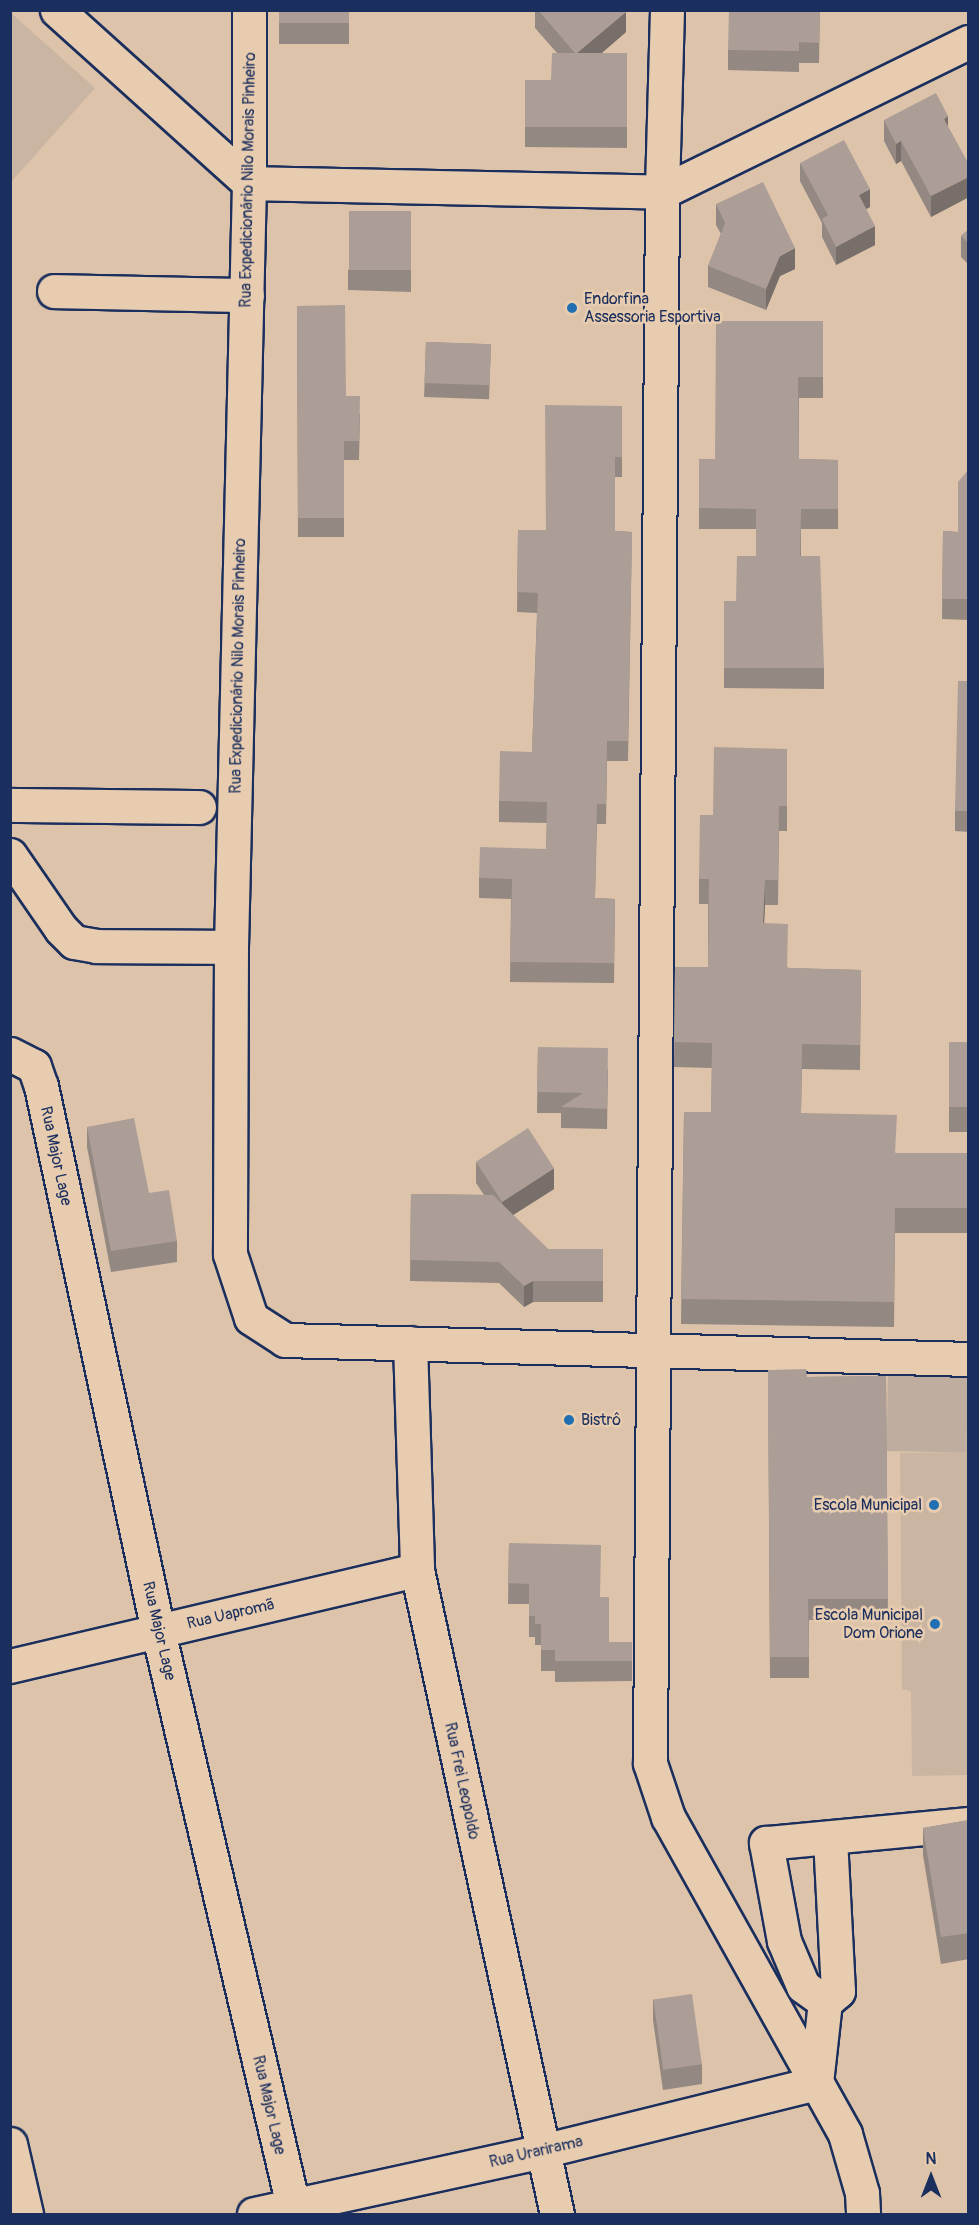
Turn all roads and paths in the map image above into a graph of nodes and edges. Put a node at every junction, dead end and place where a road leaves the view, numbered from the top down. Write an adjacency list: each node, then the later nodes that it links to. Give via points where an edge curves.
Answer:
1 (57, 10): 5 (street)
2 (249, 10): 5 (street, Rua Expedicionário Nilo Morais Pinheiro)
3 (667, 10): 6 (street)
4 (969, 42): 6 (street)
5 (249, 183): 6 (street); 8 (street, Rua Expedicionário Nilo Morais Pinheiro)
6 (662, 192): 15 (street)
7 (54, 291): 8 (street)
8 (247, 295): 12 (street, Rua Expedicionário Nilo Morais Pinheiro)
9 (10, 805): 10 (street)
10 (199, 807)
11 (10, 855): 12 (street, via 74,942 96,946)
12 (231, 947): 14 (street, Rua Expedicionário Nilo Morais Pinheiro, via 230,1254 251,1318 285,1340)
13 (14, 1054): 18 (street, Rua Major Lage, via 34,1066 41,1086)
14 (411, 1343): 15 (street); 17 (street, Rua Frei Leopoldo)
15 (651, 1348): 16 (street); 23 (street, via 650,1763 668,1817)
16 (969, 1359)
17 (417, 1570): 18 (street, Rua Uapromã); 25 (street, Rua Frei Leopoldo)
18 (158, 1631): 19 (street, Rua Uapromã); 26 (street, Rua Major Lage)
19 (10, 1666)
20 (969, 1824): 21 (street)
21 (830, 1838): 22 (street, via 838,1990); 22 (street, via 766,1844 784,1941 803,1986)
22 (825, 2002): 23 (street)
23 (816, 2083): 25 (street, Rua Urarirama); 30 (street, via 845,2134 862,2193)
24 (10, 2144): 27 (street)
25 (542, 2151): 26 (street, Rua Urarirama); 29 (street, Rua Frei Leopoldo)
26 (293, 2210): 28 (street, Rua Urarirama)
27 (26, 2214)
28 (254, 2214)
29 (557, 2214)
30 (863, 2214)

